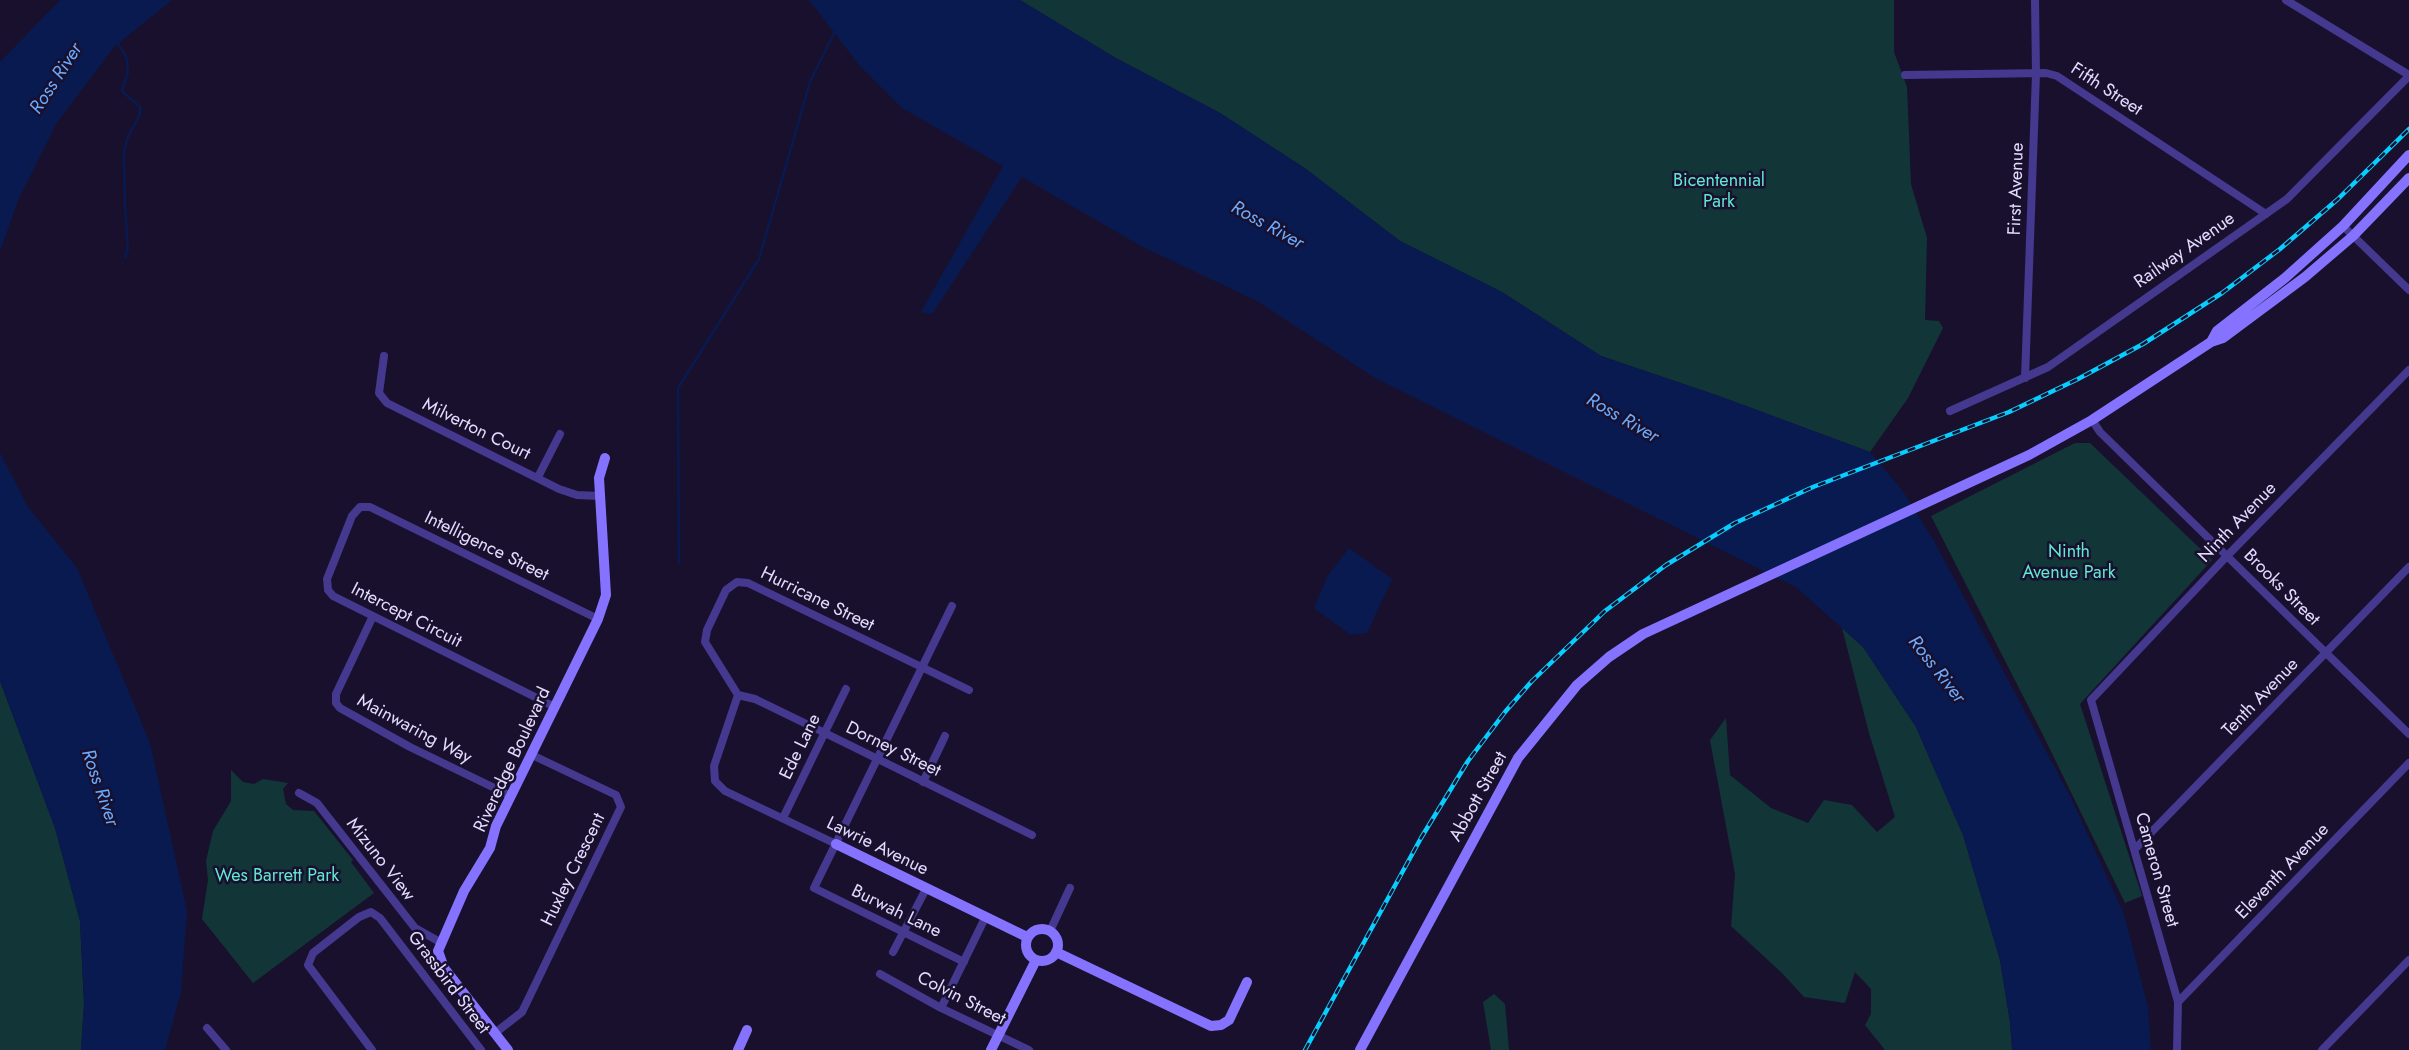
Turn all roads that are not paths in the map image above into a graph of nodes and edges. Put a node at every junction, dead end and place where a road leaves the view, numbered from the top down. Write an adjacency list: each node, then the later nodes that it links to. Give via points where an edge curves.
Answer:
1 (2035, 0): 3 (street, First Avenue)
2 (2286, 0): 5 (street)
3 (2036, 74): 4 (street, Fifth Street); 8 (street, Fifth Street, via 2046,73 2066,80); 15 (street, First Avenue)
4 (1905, 75)
5 (2409, 75): 8 (street, Railway Avenue, via 2291,196)
6 (2409, 155): 9 (main road)
7 (2409, 178): 10 (main road)
8 (2266, 214): 15 (street, Railway Avenue, via 2048,367)
9 (2343, 226): 10 (street); 12 (main road, via 2285,278 2217,331)
10 (2353, 236): 11 (street); 12 (main road, via 2268,306 2223,338)
11 (2409, 290)
12 (2211, 342): 17 (main road)
13 (384, 356): 20 (street, Milverton Court, via 379,393 387,403)
14 (2409, 370): 23 (street, Ninth Avenue)
15 (2025, 378): 16 (street, Railway Avenue)
16 (1950, 411)
17 (2092, 420): 23 (street, Brooks Street, via 2100,432); 75 (main road, Abbott Street, via 2029,455 1931,502 1643,634 1602,663 1577,685 1518,758)
18 (560, 434): 20 (street)
19 (604, 458): 21 (main road, Riveredge Boulevard, via 598,478)
20 (538, 478): 21 (street, Milverton Court, via 568,493)
21 (599, 496): 27 (main road, Riveredge Boulevard, via 606,595)
22 (360, 507): 26 (street, Intercept Circuit, via 352,516 326,585 333,596); 27 (street, Intelligence Street, via 370,507)
23 (2228, 556): 28 (street, Brooks Street); 33 (street, Ninth Avenue)
24 (2409, 567): 28 (street, Tenth Avenue)
25 (952, 606): 29 (street)
26 (373, 616): 34 (street, Intercept Circuit); 43 (street, Mainwaring Way, via 336,694 336,703 410,747)
27 (598, 619): 34 (main road, Riveredge Boulevard)
28 (2325, 653): 36 (street, Brooks Street); 47 (street, Tenth Avenue)
29 (922, 668): 31 (street); 32 (street, Hurricane Street, via 748,583 737,582 726,590 705,636 708,649); 39 (street)
30 (846, 689): 35 (street, Ede Lane)
31 (969, 690)
32 (738, 695): 35 (street, Dorney Street, via 755,699); 44 (street, Lawrie Avenue, via 714,766 715,781 725,791)
33 (2091, 700): 47 (street, Cameron Street)
34 (555, 707): 38 (main road, Riveredge Boulevard)
35 (825, 733): 39 (street, Dorney Street); 44 (street, Ede Lane)
36 (2409, 734)
37 (945, 736): 41 (street)
38 (532, 755): 43 (main road, Riveredge Boulevard); 66 (street, Huxley Crescent, via 616,794 621,807 522,1012)
39 (877, 758): 41 (street, Dorney Street); 46 (street)
40 (2409, 763): 62 (street, Eleventh Avenue)
41 (923, 782): 45 (street, Dorney Street)
42 (299, 793): 54 (street, Mizuno View, via 318,803 415,928)
43 (510, 796): 54 (main road, Riveredge Boulevard, via 490,848 464,891)
44 (783, 818): 46 (street, Lawrie Avenue)
45 (1032, 835)
46 (836, 844): 49 (main road, Lawrie Avenue); 52 (street, Burwah Lane, via 814,888)
47 (2136, 849): 62 (street, Cameron Street)
48 (1070, 888): 51 (street)
49 (926, 889): 50 (main road, Lawrie Avenue); 52 (street)
50 (985, 918): 53 (main road, Lawrie Avenue); 59 (street)
51 (1050, 931): 53 (main road, via 1040,929); 56 (main road, via 1057,939)
52 (904, 933): 55 (street); 59 (street, Burwah Lane)
53 (1027, 937): 57 (main road, via 1026,948)
54 (440, 942): 66 (main road, via 438,951 444,968)
55 (893, 952)
56 (1056, 952): 57 (main road, via 1046,960); 61 (main road, via 1194,1020 1216,1027 1229,1020)
57 (1036, 960): 67 (main road)
58 (2409, 960): 77 (street)
59 (964, 962): 63 (street)
60 (880, 974): 63 (street, Colvin Street)
61 (1247, 982)
62 (2178, 1002): 76 (street, Cameron Street)
63 (941, 1008): 67 (street, Colvin Street)
64 (207, 1028): 68 (street)
65 (747, 1030): 72 (main road)
66 (495, 1033): 71 (main road)
67 (998, 1035): 73 (main road); 74 (street, Colvin Street)
68 (226, 1050)
69 (372, 1050): 70 (street, Grassbird Street, via 308,965 312,953 359,917 371,912 380,918)
70 (481, 1050)
71 (508, 1050)
72 (738, 1050)
73 (991, 1050)
74 (1029, 1050)
75 (1360, 1050)
76 (2177, 1050)
77 (2322, 1050)

